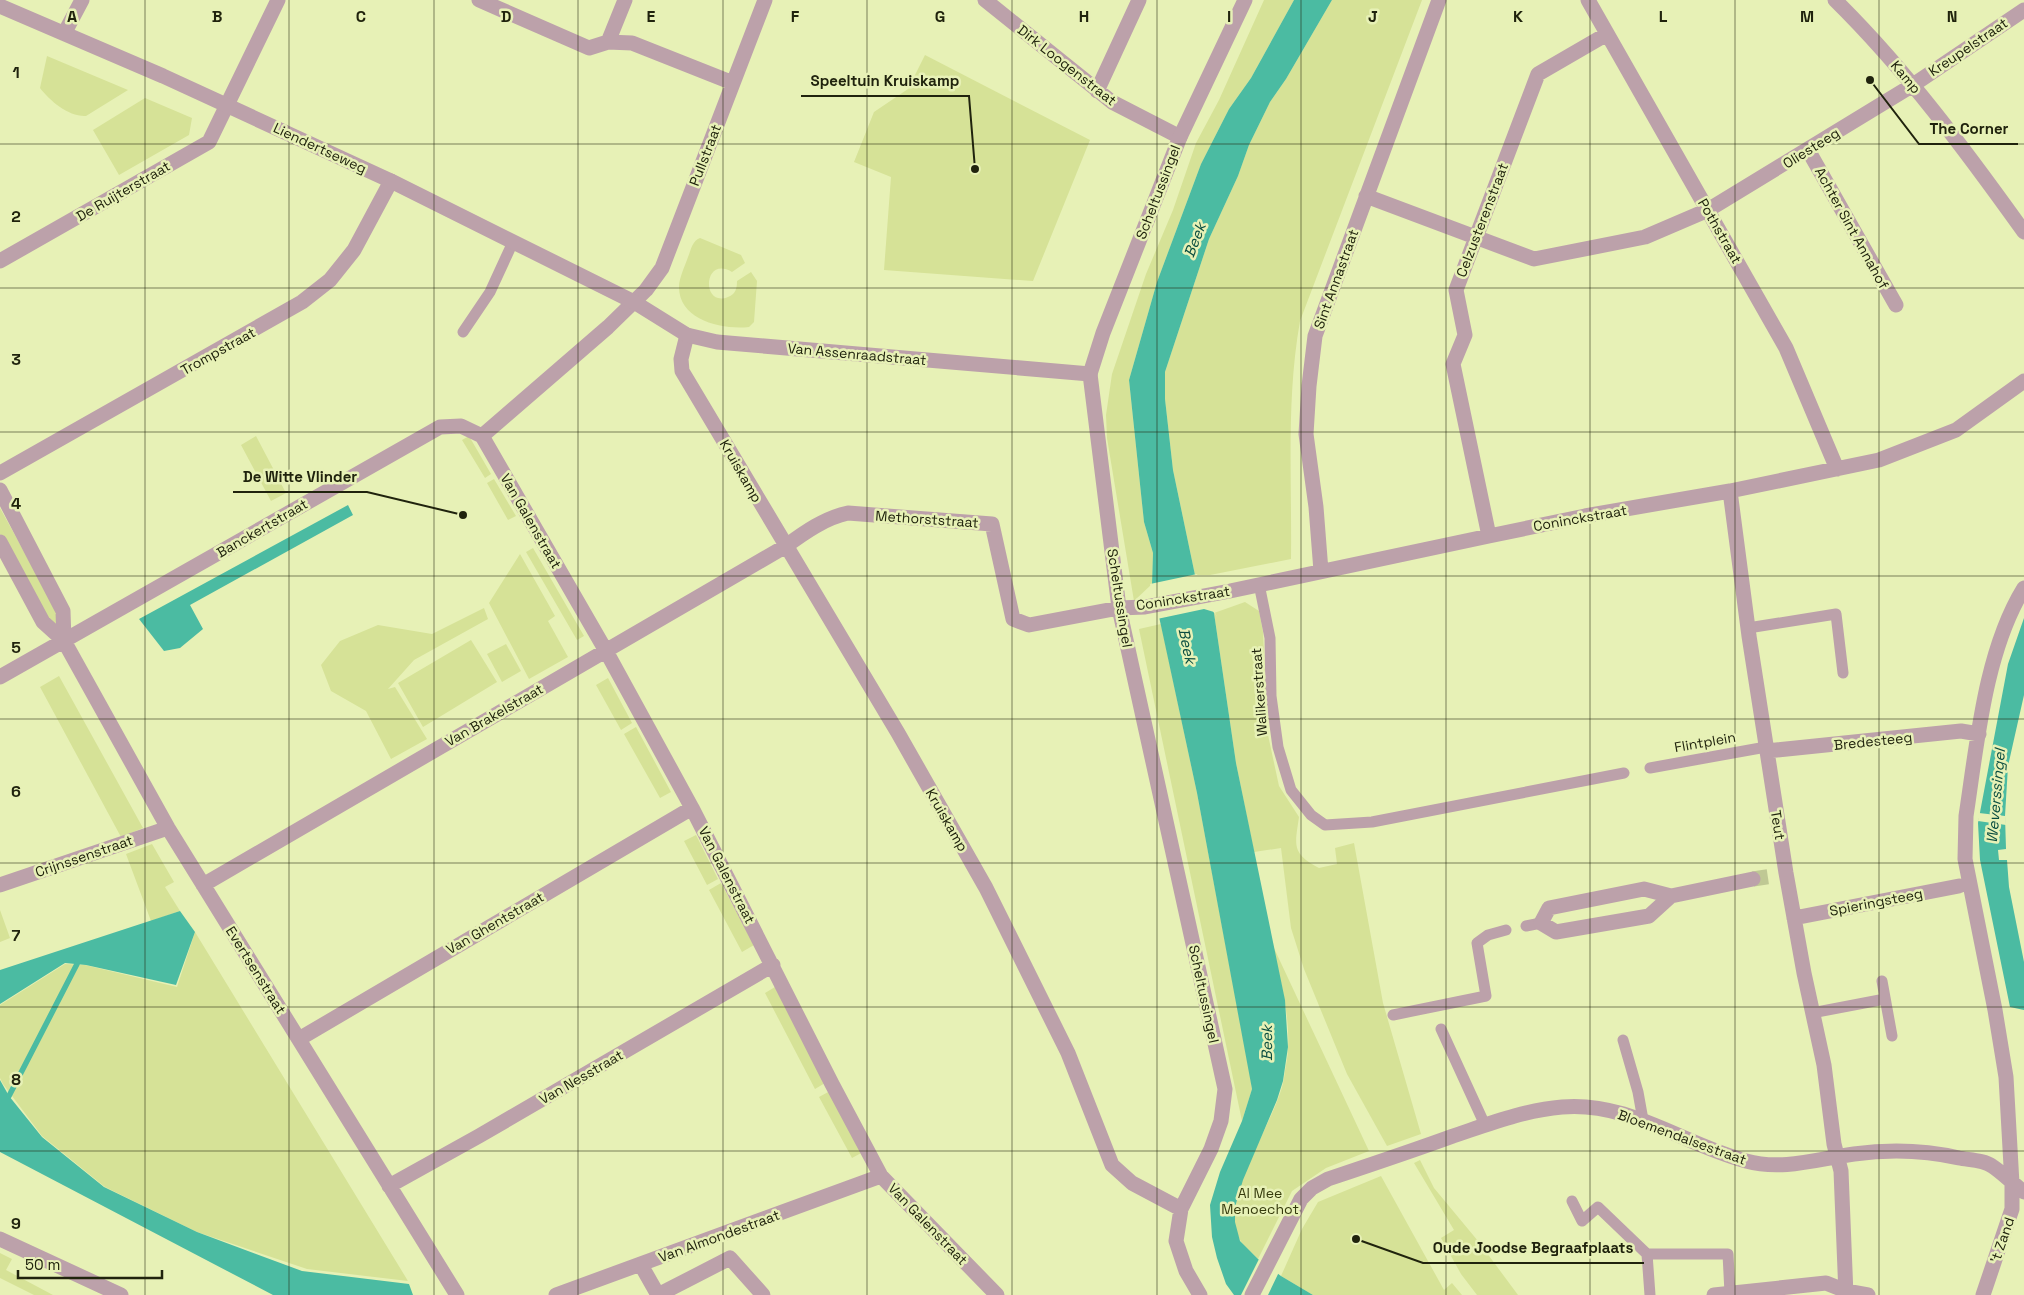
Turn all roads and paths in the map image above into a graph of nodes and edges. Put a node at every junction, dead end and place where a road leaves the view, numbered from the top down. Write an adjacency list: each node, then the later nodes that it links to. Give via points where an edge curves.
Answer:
1 (82, 0): 14 (street)
2 (278, 0): 20 (street, De Ruijterstraat)
3 (479, 0): 16 (street, via 589,48)
4 (625, 0): 16 (street)
5 (765, 0): 17 (street, Pullstraat)
6 (985, 0): 19 (street, Dirk Loogenstraat)
7 (1139, 0): 19 (street)
8 (1245, 0): 21 (street, Scheltussingel)
9 (1439, 0): 24 (street, Sint Annastraat)
10 (1588, 0): 15 (street, Pothstraat)
11 (1835, 0): 18 (street, Kamp)
12 (0, 6): 14 (street, Liendertseweg)
13 (2024, 10): 18 (street, Kreupelstraat)
14 (65, 32): 20 (street, Liendertseweg)
15 (1607, 34): 25 (street, Pothstraat); 27 (street, Celzusterenstraat, via 1538,74)
16 (608, 42): 17 (street, via 632,43)
17 (733, 83): 30 (street, Pullstraat, via 662,268)
18 (1913, 85): 22 (street, Oliesteeg); 26 (street, Kamp)
19 (1096, 91): 21 (street, Dirk Loogenstraat)
20 (227, 104): 23 (street, Liendertseweg); 29 (street, De Ruijterstraat, via 209,142)
21 (1180, 137): 34 (street, Scheltussingel)
22 (1808, 150): 25 (street, Oliesteeg); 31 (street, Achter Sint Annahof)
23 (391, 181): 28 (street, Liendertseweg); 38 (street, Trompstraat, via 354,250 330,280 302,302)
24 (1366, 196): 27 (street, Oliesteeg); 44 (street, Sint Annastraat, via 1315,336 1311,363 1306,434)
25 (1708, 210): 27 (street, Oliesteeg, via 1645,237 1534,259); 37 (street, Pothstraat, via 1786,348)
26 (2024, 232)
27 (1475, 238): 41 (street, Celzusterenstraat, via 1456,290 1465,335 1453,364)
28 (514, 242): 30 (street, Liendertseweg); 32 (lane, via 490,292)
29 (0, 261)
30 (634, 302): 33 (street, Van Assenraadstraat); 36 (street)
31 (1896, 305)
32 (463, 332)
33 (687, 335): 34 (street, Van Assenraadstraat, via 717,342); 43 (street, Kruiskamp, via 682,371)
34 (1090, 374): 47 (street, Scheltussingel)
35 (2024, 381): 37 (street, Coninckstraat, via 1956,430 1879,460)
36 (482, 436): 49 (street, Banckertstraat, via 461,426 440,427); 50 (street, Van Galenstraat)
37 (1837, 469): 40 (street, Coninckstraat)
38 (0, 473)
39 (0, 490): 49 (street, Evertsenstraat, via 63,611)
40 (1730, 491): 41 (street, Coninckstraat); 48 (street, Teut)
41 (1489, 536): 44 (street, Coninckstraat)
42 (0, 542): 49 (street, Evertsenstraat, via 43,622)
43 (786, 546): 47 (street, Methorststraat, via 806,531 848,513 992,524 1013,619 1029,625); 50 (street, Van Brakelstraat); 82 (street, Kruiskamp, via 986,888 1068,1053 1112,1165 1132,1183)
44 (1321, 571): 45 (street, Coninckstraat)
45 (1259, 584): 47 (street, Coninckstraat, via 1145,607); 56 (lane, Walikerstraat, via 1270,638 1278,747 1291,790 1311,816 1326,825 1372,822)
46 (2024, 588): 53 (street, via 1997,653)
47 (1119, 608): 82 (street, Scheltussingel, via 1225,1089 1221,1121 1211,1149)
48 (1748, 628): 51 (lane, via 1836,614); 54 (street, Teut)
49 (64, 641): 52 (street, Banckertstraat); 58 (street, Evertsenstraat)
50 (606, 650): 57 (street, Van Galenstraat); 61 (street, Van Brakelstraat)
51 (1843, 673)
52 (0, 677)
53 (1979, 734): 54 (street, Bredesteeg, via 1961,731); 80 (street, via 1966,816 1965,859 2006,1077)
54 (1766, 749): 55 (lane, Flintplein); 64 (street, Teut, via 1779,874)
55 (1650, 768)
56 (1624, 772)
57 (692, 808): 66 (street, Van Galenstraat); 73 (street, Van Ghentstraat)
58 (168, 828): 60 (street, Crijnssenstraat); 61 (street, Evertsenstraat)
59 (1754, 878): 63 (street)
60 (0, 885)
61 (204, 885): 73 (street, Evertsenstraat)
62 (1959, 886): 64 (street, Spieringsteeg)
63 (1671, 896): 63 (street, via 1644,889 1549,908 1533,925 1556,932 1649,916)
64 (1794, 918): 69 (street, Teut)
65 (1506, 930): 70 (lane, via 1488,935 1477,943 1486,996)
66 (772, 965): 78 (street, Van Galenstraat); 79 (street, Van Nesstraat)
67 (1882, 981): 68 (lane)
68 (1885, 999): 69 (lane); 72 (lane)
69 (1812, 1013): 77 (street, Teut, via 1824,1065)
70 (1393, 1014)
71 (1441, 1029): 76 (lane)
72 (1892, 1036)
73 (299, 1039): 79 (street, Evertsenstraat)
74 (1622, 1040): 75 (lane, via 1638,1092)
75 (1642, 1120): 76 (street, Bloemendalsestraat, via 1590,1107 1565,1106); 77 (street, Bloemendalsestraat, via 1747,1162 1782,1165)
76 (1485, 1125): 95 (street, Bloemendalsestraat, via 1328,1179 1312,1188 1301,1200)
77 (1837, 1157): 80 (street, Bloemendalsestraat, via 1894,1151 1938,1154 1991,1165); 86 (street, Teut, via 1841,1171)
78 (882, 1176): 85 (street, Van Almondestraat); 93 (street, Van Galenstraat)
79 (389, 1186): 89 (street, Evertsenstraat)
80 (2018, 1188): 99 (street, 't Zand)
81 (1572, 1201): 84 (lane, via 1582,1221 1598,1207)
82 (1181, 1209): 94 (street, via 1176,1241 1186,1271)
83 (0, 1239): 88 (street)
84 (1648, 1254): 87 (lane, via 1728,1254); 96 (lane)
85 (641, 1264): 90 (street, Van Almondestraat); 91 (street)
86 (1846, 1293): 87 (street, via 1826,1284); 98 (street)
87 (1730, 1294): 97 (street)
88 (121, 1295)
89 (457, 1295)
90 (556, 1295)
91 (659, 1295): 92 (street, via 730,1258)
92 (762, 1295)
93 (996, 1295)
94 (1200, 1295)
95 (1252, 1295)
96 (1650, 1295)
97 (1714, 1295)
98 (1868, 1295)
99 (1983, 1295)

